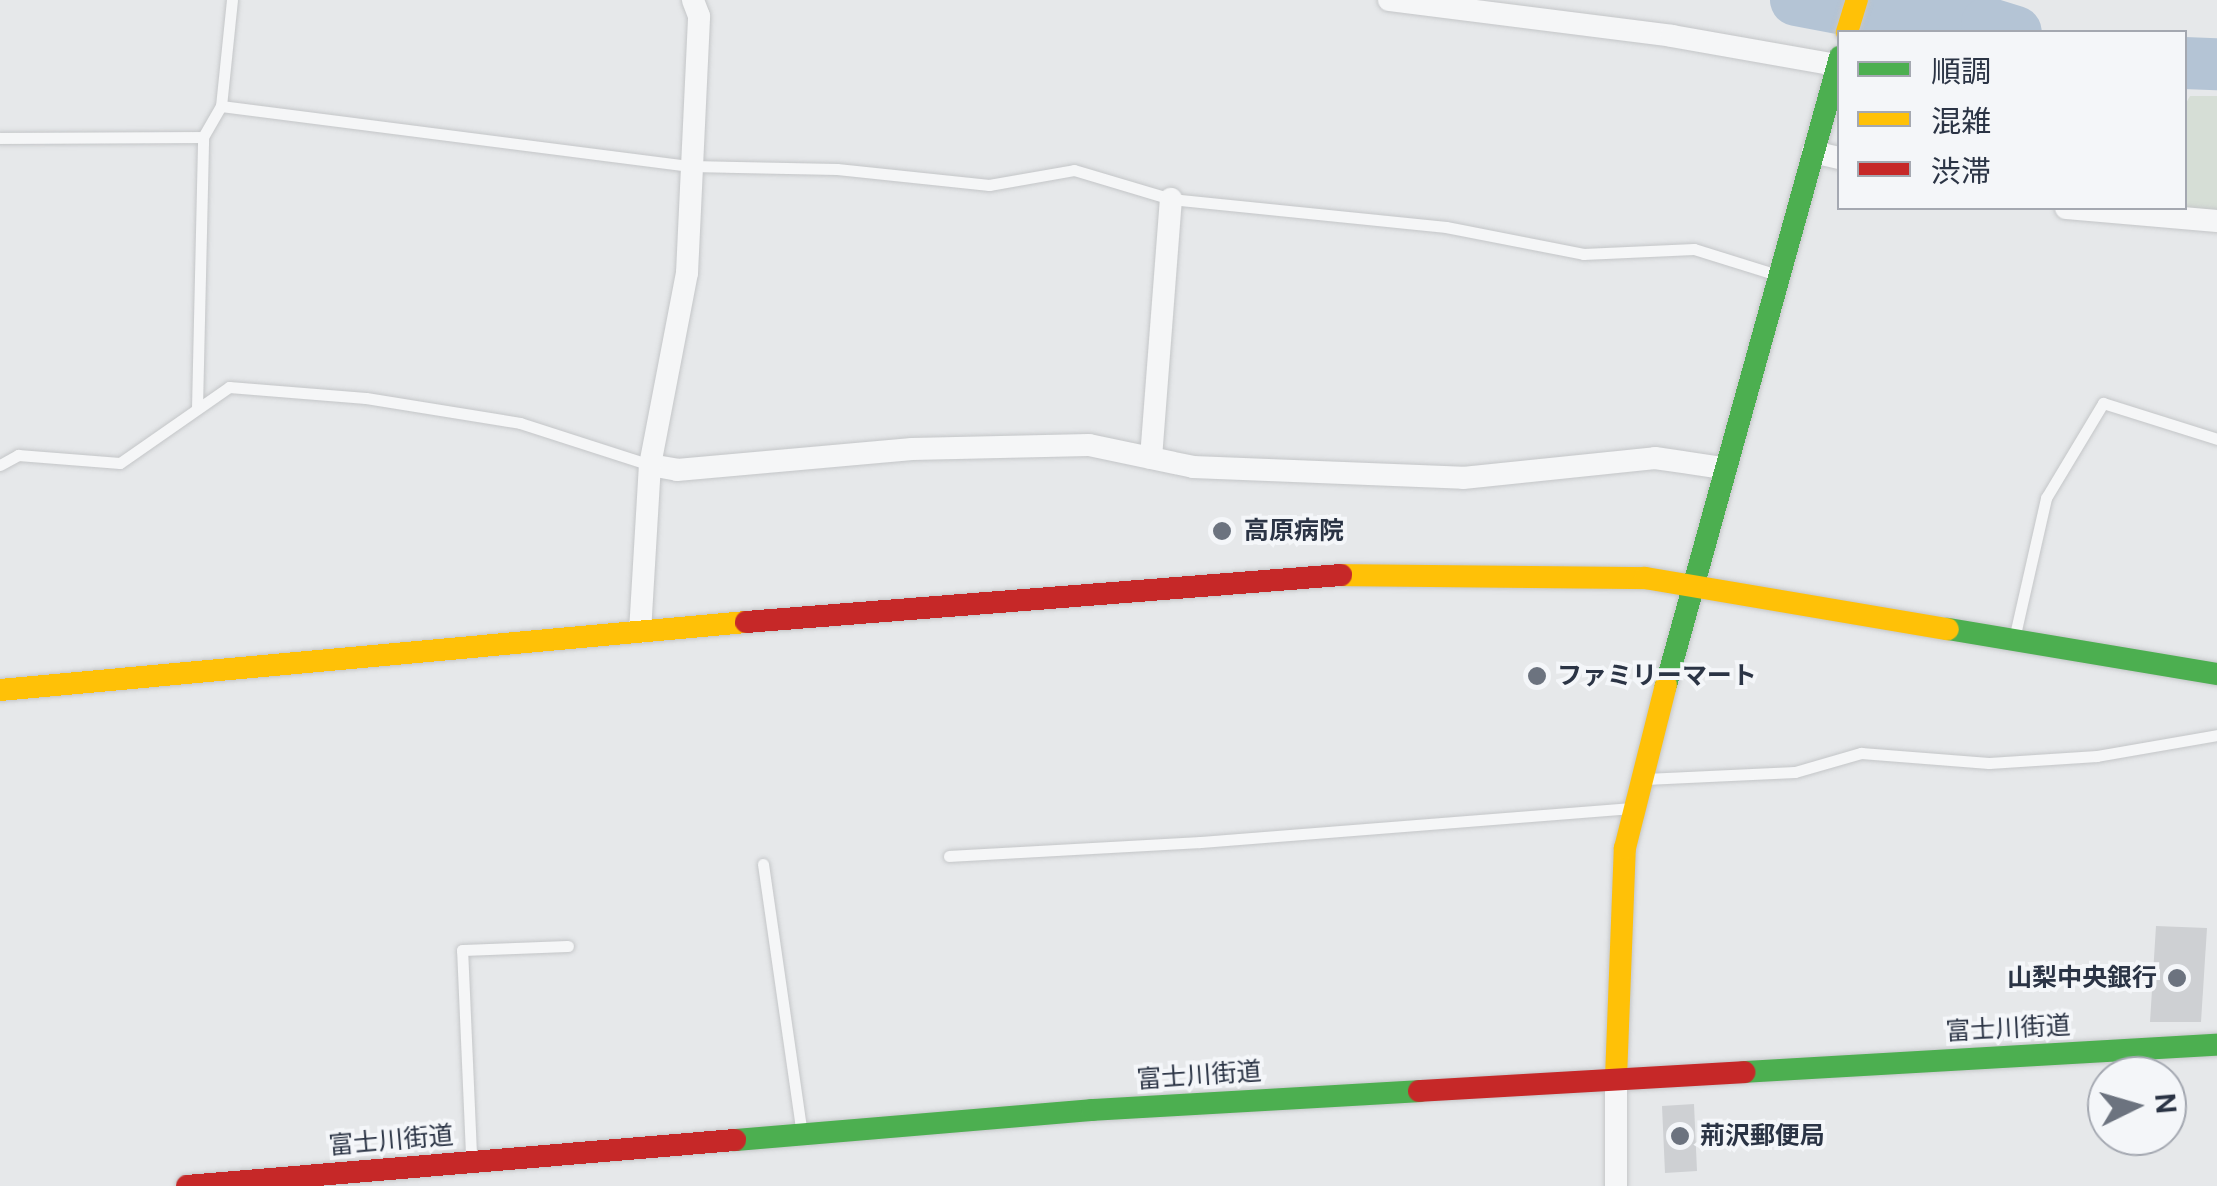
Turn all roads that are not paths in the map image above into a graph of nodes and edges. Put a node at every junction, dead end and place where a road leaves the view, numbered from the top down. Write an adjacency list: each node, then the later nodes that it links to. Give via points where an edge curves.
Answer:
1 (232, 0): 8 (lane)
2 (693, 0): 13 (street, via 698,16)
3 (1388, 0): 6 (street)
4 (1857, 0): 5 (street)
5 (1848, 30)
6 (1837, 61)
7 (1837, 64): 11 (street)
8 (221, 106): 9 (lane); 13 (lane)
9 (202, 136): 10 (lane); 18 (lane)
10 (0, 138)
11 (1812, 152): 12 (street); 17 (street)
12 (1837, 157)
13 (690, 166): 14 (lane, via 837,169 988,185 1074,170); 22 (street, via 687,273)
14 (1170, 199): 17 (lane, via 1446,227 1583,254 1694,249); 20 (street)
15 (2088, 210): 16 (street)
16 (2217, 222)
17 (1778, 275): 23 (street)
18 (197, 408): 21 (lane, via 120,462 18,455); 22 (lane, via 229,387 366,398 520,423)
19 (2217, 440): 26 (lane, via 2103,403 2046,498)
20 (1151, 458): 22 (street, via 1088,445 912,449 677,470); 23 (street, via 1194,467 1463,478 1655,458)
21 (0, 465)
22 (650, 465): 25 (street)
23 (1724, 468): 24 (street)
24 (1690, 588): 25 (street, via 1645,578 1552,574 1306,576); 26 (street); 30 (street)
25 (640, 632): 28 (street)
26 (2014, 643): 27 (street)
27 (2217, 674)
28 (0, 690)
29 (2217, 736): 30 (lane, via 2096,756 1989,763 1861,754 1794,772)
30 (1645, 779): 31 (street)
31 (1634, 808): 32 (lane); 36 (street, via 1625,848)
32 (949, 856)
33 (763, 864): 37 (lane)
34 (568, 946): 38 (lane, via 462,950)
35 (2217, 1045): 36 (street, 富士川街道)
36 (1616, 1078): 37 (street, 富士川街道); 40 (street)
37 (802, 1134): 38 (street, 富士川街道)
38 (472, 1161): 39 (street, 富士川街道)
39 (187, 1186)
40 (1616, 1186)

